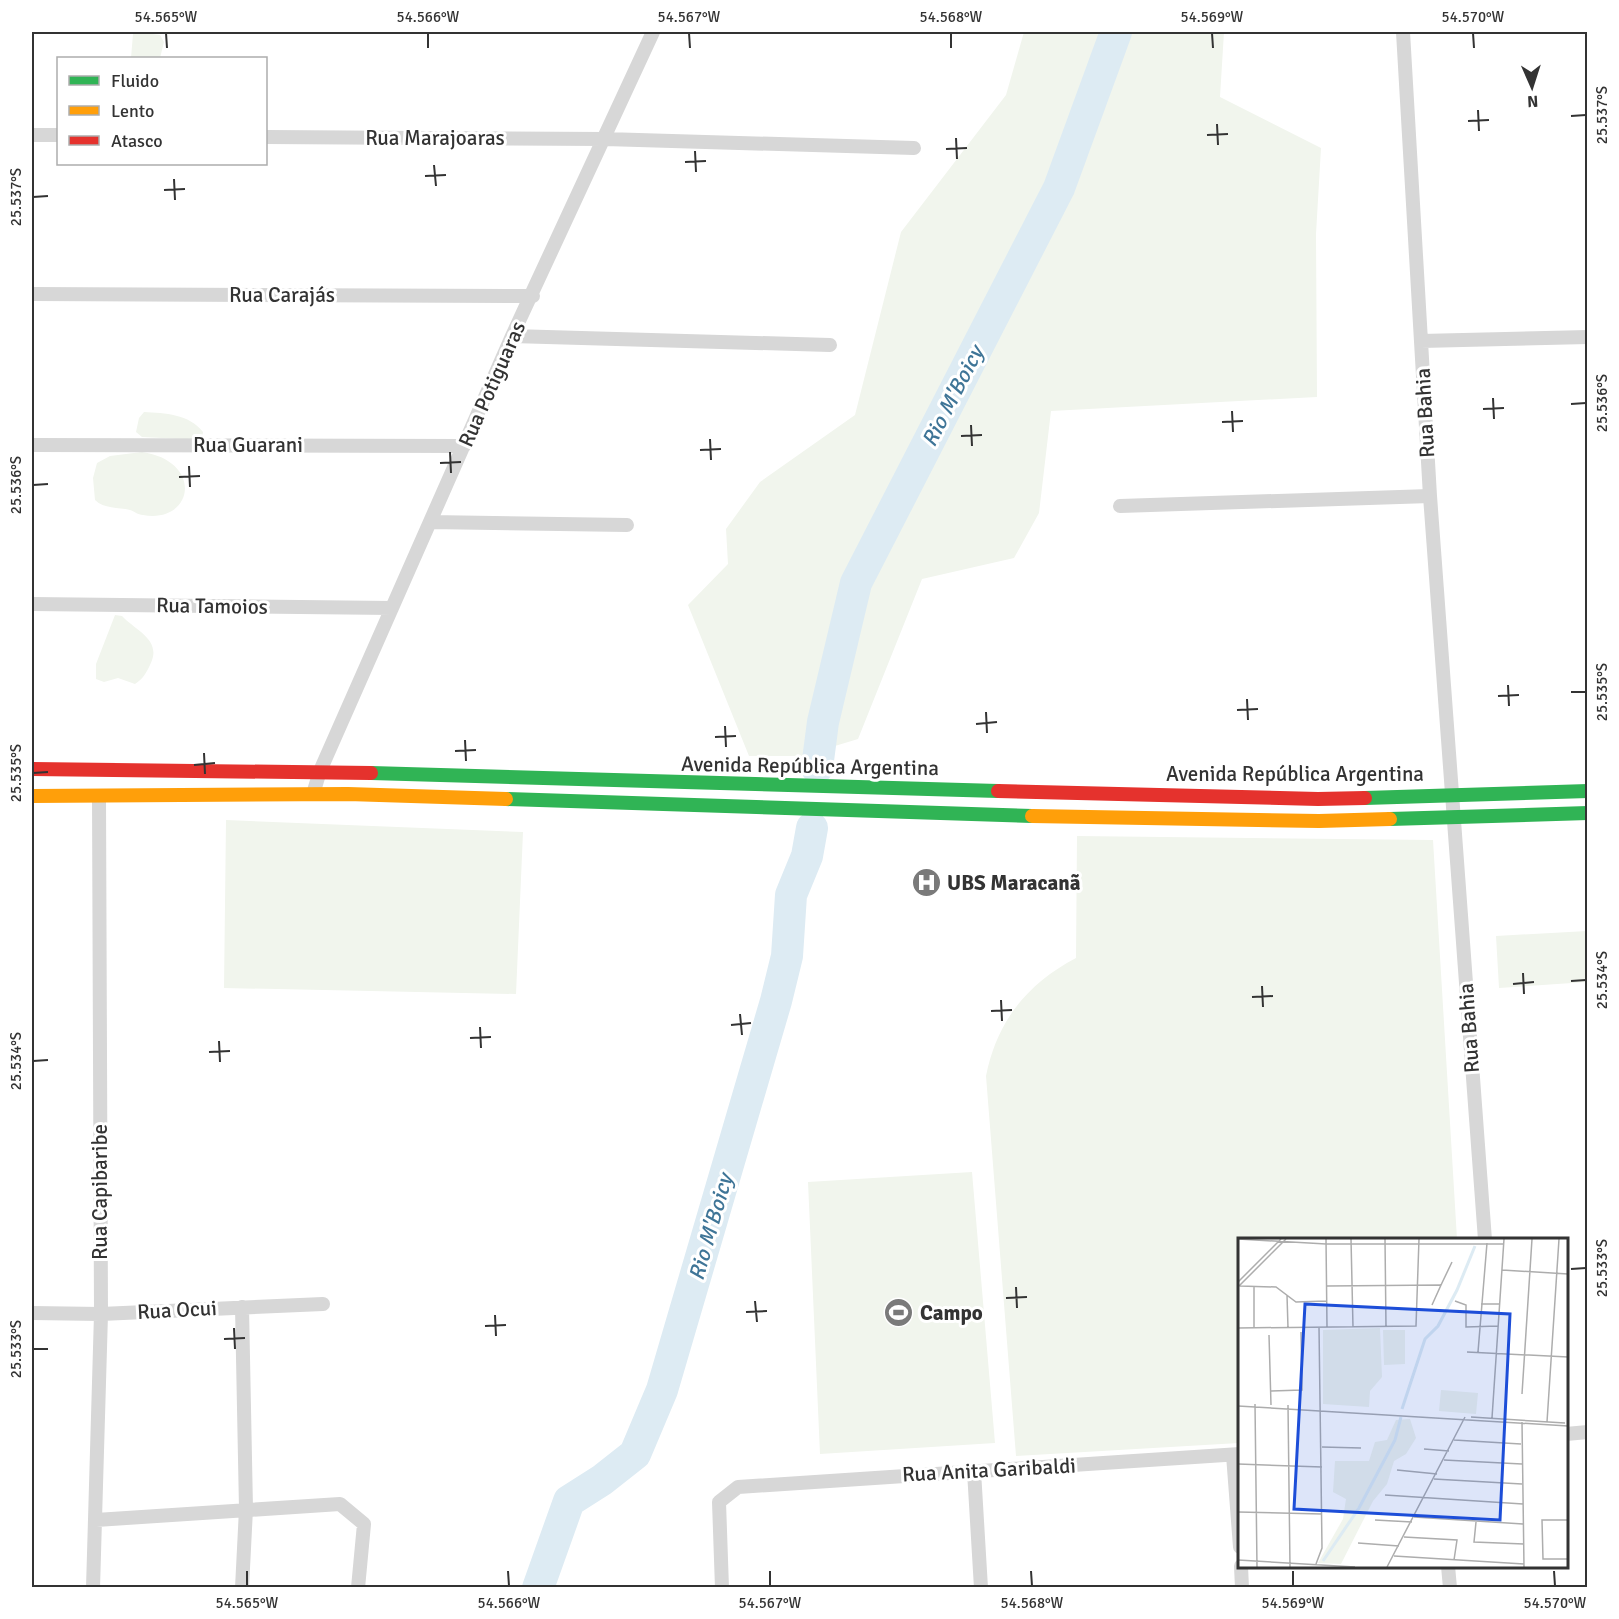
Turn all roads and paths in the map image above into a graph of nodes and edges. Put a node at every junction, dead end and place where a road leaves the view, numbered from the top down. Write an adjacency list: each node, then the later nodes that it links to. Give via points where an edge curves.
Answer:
1 (653, 32): 6 (street, Rua Potiguaras)
2 (1403, 32): 12 (street, Rua Bahia)
3 (32, 135): 4 (street)
4 (57, 135)
5 (267, 137): 6 (street, Rua Marajoaras)
6 (605, 140): 7 (street, Rua Marajoaras); 9 (street, Rua Potiguaras)
7 (914, 148)
8 (32, 294): 9 (street, Rua Carajás)
9 (533, 296): 10 (street, Rua Potiguaras)
10 (512, 336): 13 (street); 15 (street, Rua Potiguaras)
11 (1587, 337): 12 (street)
12 (1421, 341): 16 (street, Rua Bahia)
13 (830, 345)
14 (32, 444): 15 (street, Rua Guarani)
15 (464, 446): 18 (street, Rua Potiguaras)
16 (1430, 496): 17 (street); 27 (street, Rua Bahia)
17 (1120, 506)
18 (430, 522): 19 (street); 21 (street, Rua Potiguaras)
19 (627, 525)
20 (32, 604): 21 (street, Rua Tamoios)
21 (392, 608): 24 (street, Rua Potiguaras)
22 (32, 769): 23 (main road, Avenida República Argentina)
23 (151, 770): 24 (main road, Avenida República Argentina); 29 (main road, via 110,783)
24 (320, 771): 26 (street, Rua Potiguaras); 27 (main road, Avenida República Argentina, via 1090,795 1318,799)
25 (1587, 791): 27 (main road, Avenida República Argentina)
26 (313, 794): 29 (main road, Avenida República Argentina); 31 (main road, Avenida República Argentina, via 992,815 1319,821)
27 (1452, 794): 31 (street, Rua Bahia)
28 (32, 796): 29 (main road, Avenida República Argentina)
29 (99, 797): 36 (street, Rua Capibaribe)
30 (1587, 813): 31 (main road, Avenida República Argentina)
31 (1453, 816): 32 (street, Rua Bahia)
32 (1485, 1238)
33 (323, 1304): 34 (street, Rua Ocui)
34 (242, 1307): 36 (street, Rua Ocui); 41 (street)
35 (32, 1313): 36 (street, Rua Ocui)
36 (101, 1314): 43 (street, Rua Capibaribe)
37 (1587, 1432): 38 (street)
38 (1568, 1434)
39 (1236, 1455): 40 (street, Rua Anita Garibaldi); 42 (street)
40 (974, 1471): 49 (street, Rua Anita Garibaldi, via 738,1487 719,1502); 50 (street)
41 (246, 1509): 43 (street); 47 (street); 48 (street, via 340,1504 364,1524)
42 (1238, 1516)
43 (96, 1520): 46 (street, Rua Capibaribe)
44 (1241, 1568): 51 (street)
45 (1448, 1568): 52 (street)
46 (93, 1587)
47 (242, 1587)
48 (358, 1587)
49 (722, 1587)
50 (981, 1587)
51 (1242, 1587)
52 (1450, 1587)

